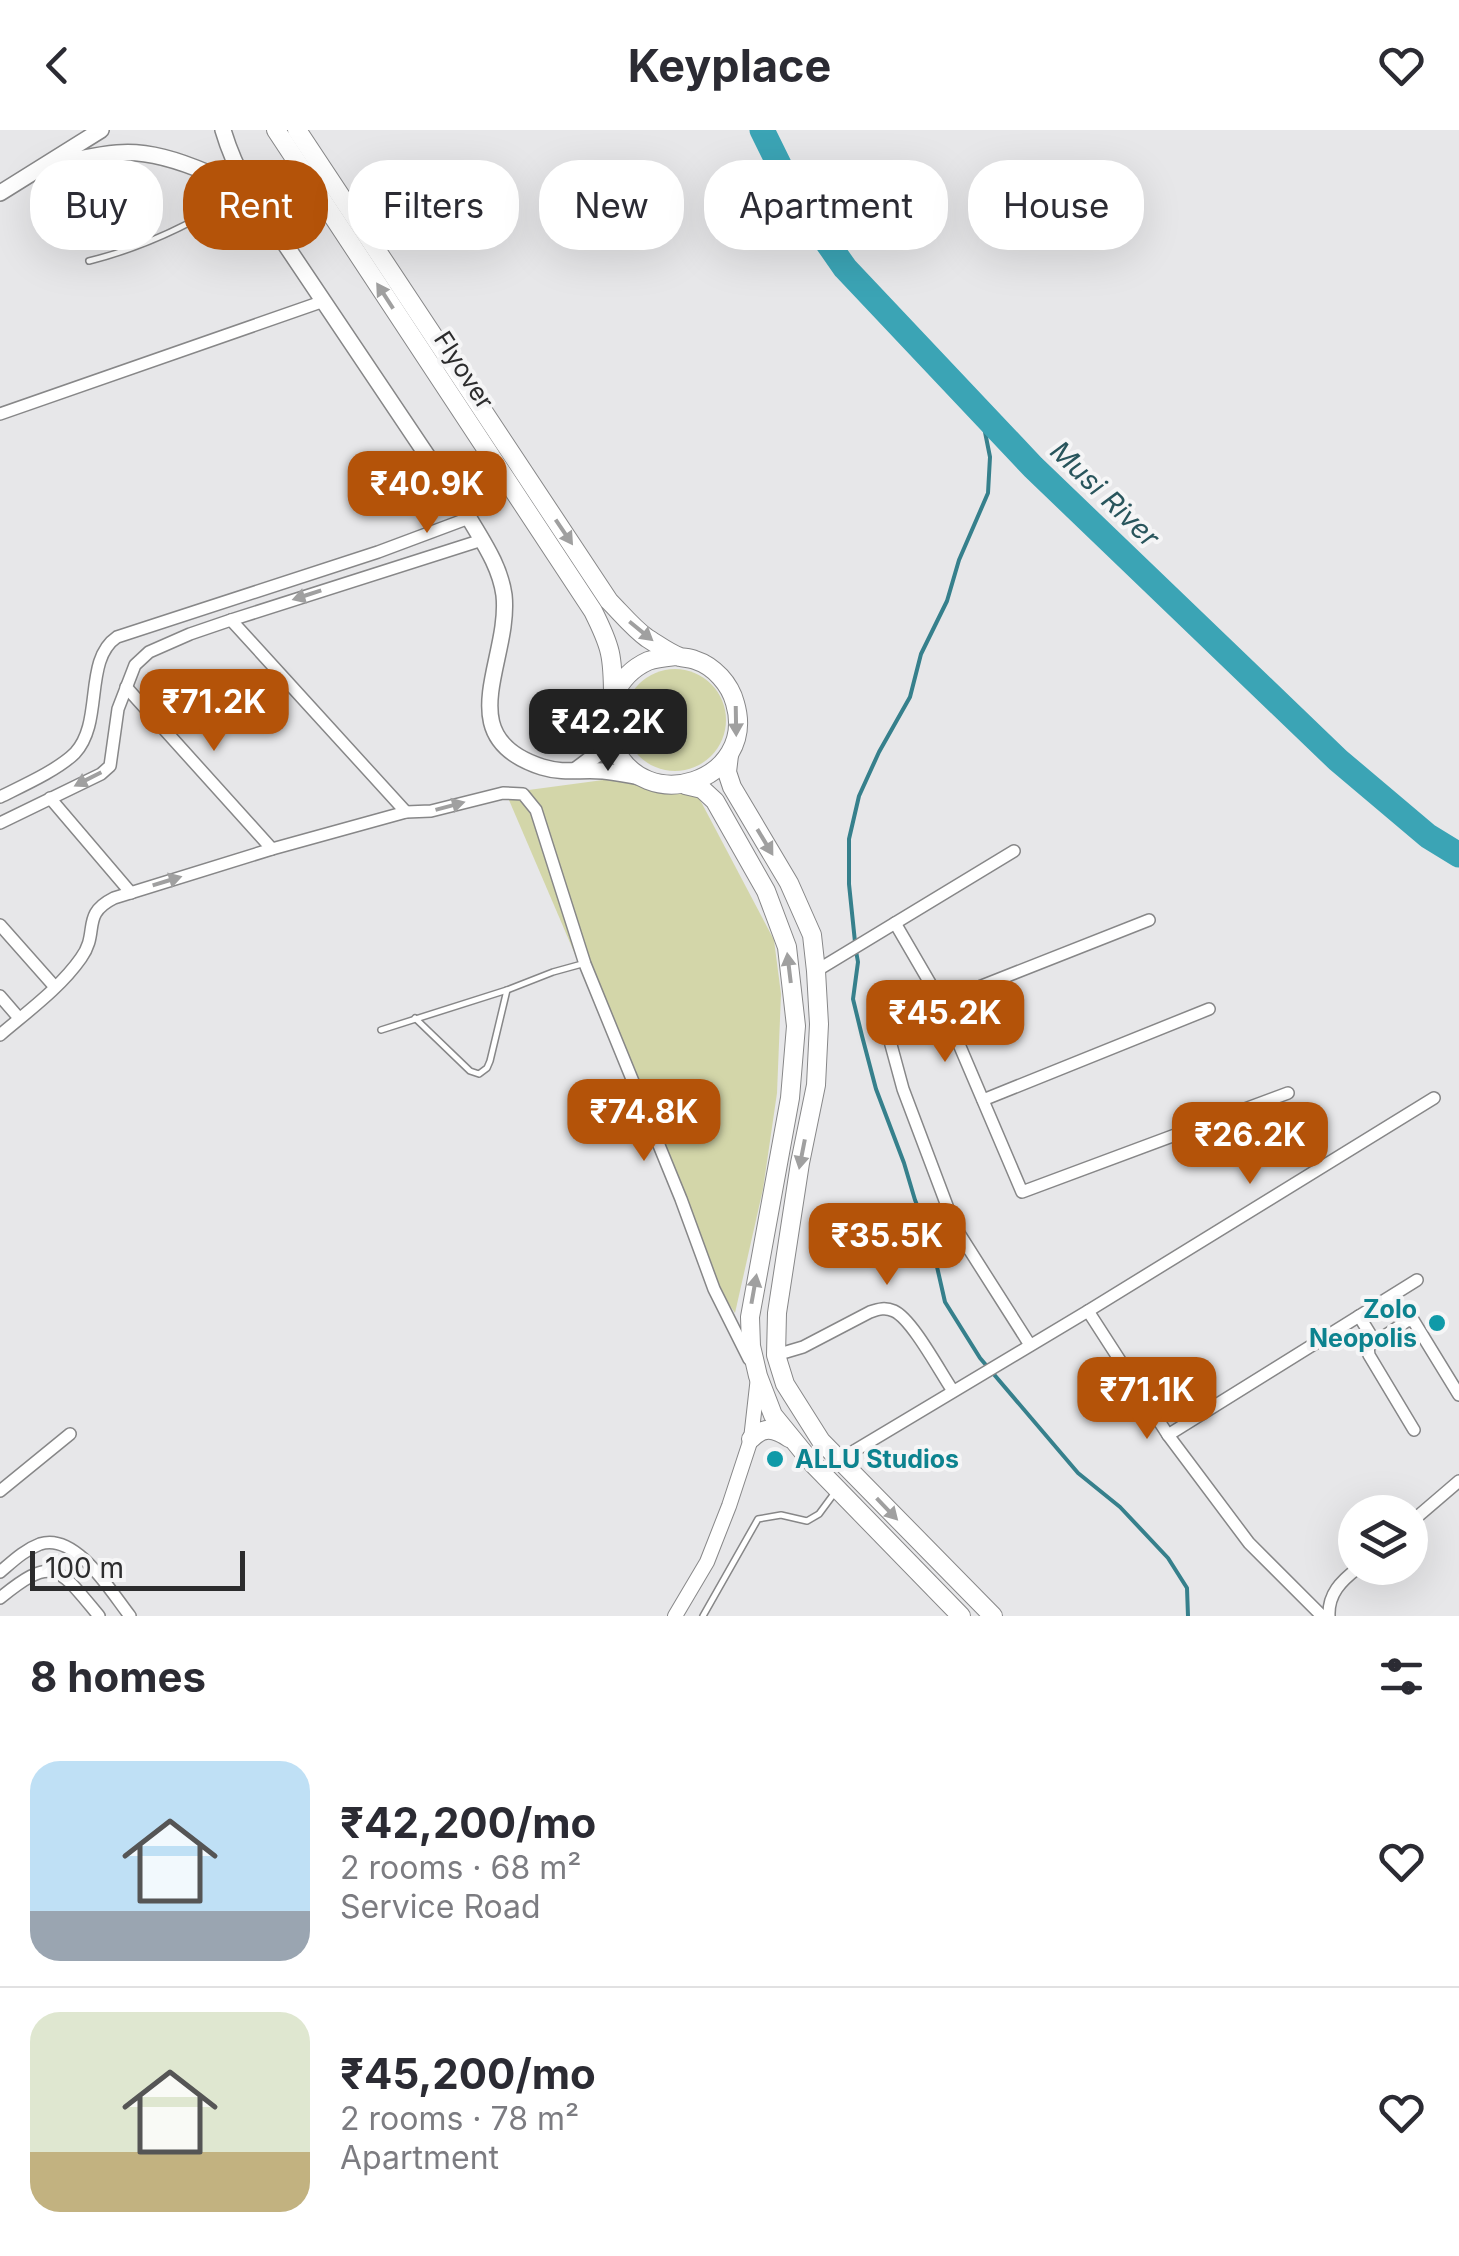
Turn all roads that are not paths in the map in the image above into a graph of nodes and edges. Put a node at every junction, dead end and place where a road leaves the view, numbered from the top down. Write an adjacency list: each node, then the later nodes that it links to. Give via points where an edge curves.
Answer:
1 (101, 130): 5 (main road)
2 (223, 130): 7 (main road)
3 (276, 130): 18 (main road, Flyover, one-way to 3)
4 (297, 130): 18 (main road, Flyover, one-way to 18)
5 (54, 160)
6 (74, 160): 8 (main road, via 119,153)
7 (232, 160)
8 (183, 163)
9 (30, 175): 10 (main road)
10 (0, 193)
11 (183, 227): 13 (lane)
12 (288, 250): 14 (main road)
13 (89, 261)
14 (324, 301): 15 (street); 16 (main road)
15 (0, 414)
16 (469, 518): 17 (main road); 28 (street, via 117,637 100,657 92,712 76,752)
17 (482, 540): 19 (street, one-way to 19); 25 (main road, via 504,595 488,707 492,727 521,758)
18 (601, 606): 20 (main road, Flyover, one-way to 20); 22 (main road, Flyover)
19 (230, 620): 21 (street, via 149,652); 30 (street)
20 (678, 656): 22 (main road, via 650,660 627,674); 24 (main road, one-way to 24, via 713,670 735,700 736,738)
21 (126, 687): 29 (street, one-way to 29, via 110,766); 32 (street)
22 (613, 697): 23 (main road)
23 (611, 739): 25 (main road); 26 (main road)
24 (729, 755): 27 (main road, via 702,780); 39 (main road, one-way to 39, via 732,788 789,882 812,935)
25 (572, 772): 26 (main road)
26 (640, 777): 27 (main road)
27 (682, 784): 59 (main road, one-way to 27, via 750,1317 790,1098 796,1026 786,947 766,891 714,801)
28 (0, 797)
29 (50, 798): 31 (street); 34 (street)
30 (406, 812): 32 (street); 38 (street, one-way to 38, via 523,794 536,810)
31 (0, 823)
32 (272, 848): 34 (street, one-way to 32)
33 (1014, 850): 36 (street)
34 (131, 893): 40 (street, via 100,905 83,956)
35 (1150, 920): 43 (street)
36 (894, 923): 39 (street); 43 (street)
37 (0, 925): 40 (street)
38 (585, 964): 41 (lane); 59 (street, via 714,1289)
39 (816, 971): 58 (main road, one-way to 58, via 816,1086 776,1313)
40 (55, 987): 45 (street)
41 (507, 990): 46 (lane); 46 (lane, via 490,1061 480,1074)
42 (0, 996): 45 (street)
43 (941, 1002): 52 (street)
44 (1209, 1010): 52 (street)
45 (20, 1018): 49 (street)
46 (415, 1018): 48 (lane)
47 (884, 1019): 57 (street, via 955,1227)
48 (381, 1030)
49 (0, 1035)
50 (1288, 1093): 52 (street, via 1022,1192)
51 (1434, 1098): 54 (street)
52 (983, 1100)
53 (1417, 1280): 55 (street)
54 (1088, 1311): 57 (street); 64 (street)
55 (1359, 1316): 56 (street); 64 (street)
56 (1375, 1342): 61 (street, via 1413,1320); 62 (street, via 1368,1355)
57 (1030, 1344): 60 (street)
58 (776, 1355): 60 (street, via 890,1309 905,1318); 67 (main road, via 794,1401)
59 (758, 1376): 65 (street); 66 (main road, via 774,1415)
60 (952, 1391): 67 (street)
61 (1459, 1395)
62 (1414, 1430)
63 (70, 1434): 70 (street)
64 (1168, 1435): 83 (street, via 1249,1543)
65 (751, 1439): 66 (main road, via 769,1428); 79 (street, via 707,1562)
66 (797, 1444): 69 (main road)
67 (839, 1460): 72 (main road, one-way to 72)
68 (1459, 1481): 71 (street)
69 (838, 1489): 74 (main road); 80 (lane, via 807,1521 758,1519)
70 (0, 1491)
71 (1428, 1508)
72 (932, 1555): 74 (main road); 82 (main road)
73 (0, 1572): 78 (street, via 26,1551 58,1542 91,1566)
74 (917, 1572): 81 (main road)
75 (1340, 1585): 83 (street)
76 (0, 1598): 77 (street, via 32,1574 54,1571)
77 (99, 1616)
78 (130, 1616)
79 (675, 1616)
80 (703, 1616)
81 (962, 1616)
82 (993, 1616)
83 (1325, 1616)

